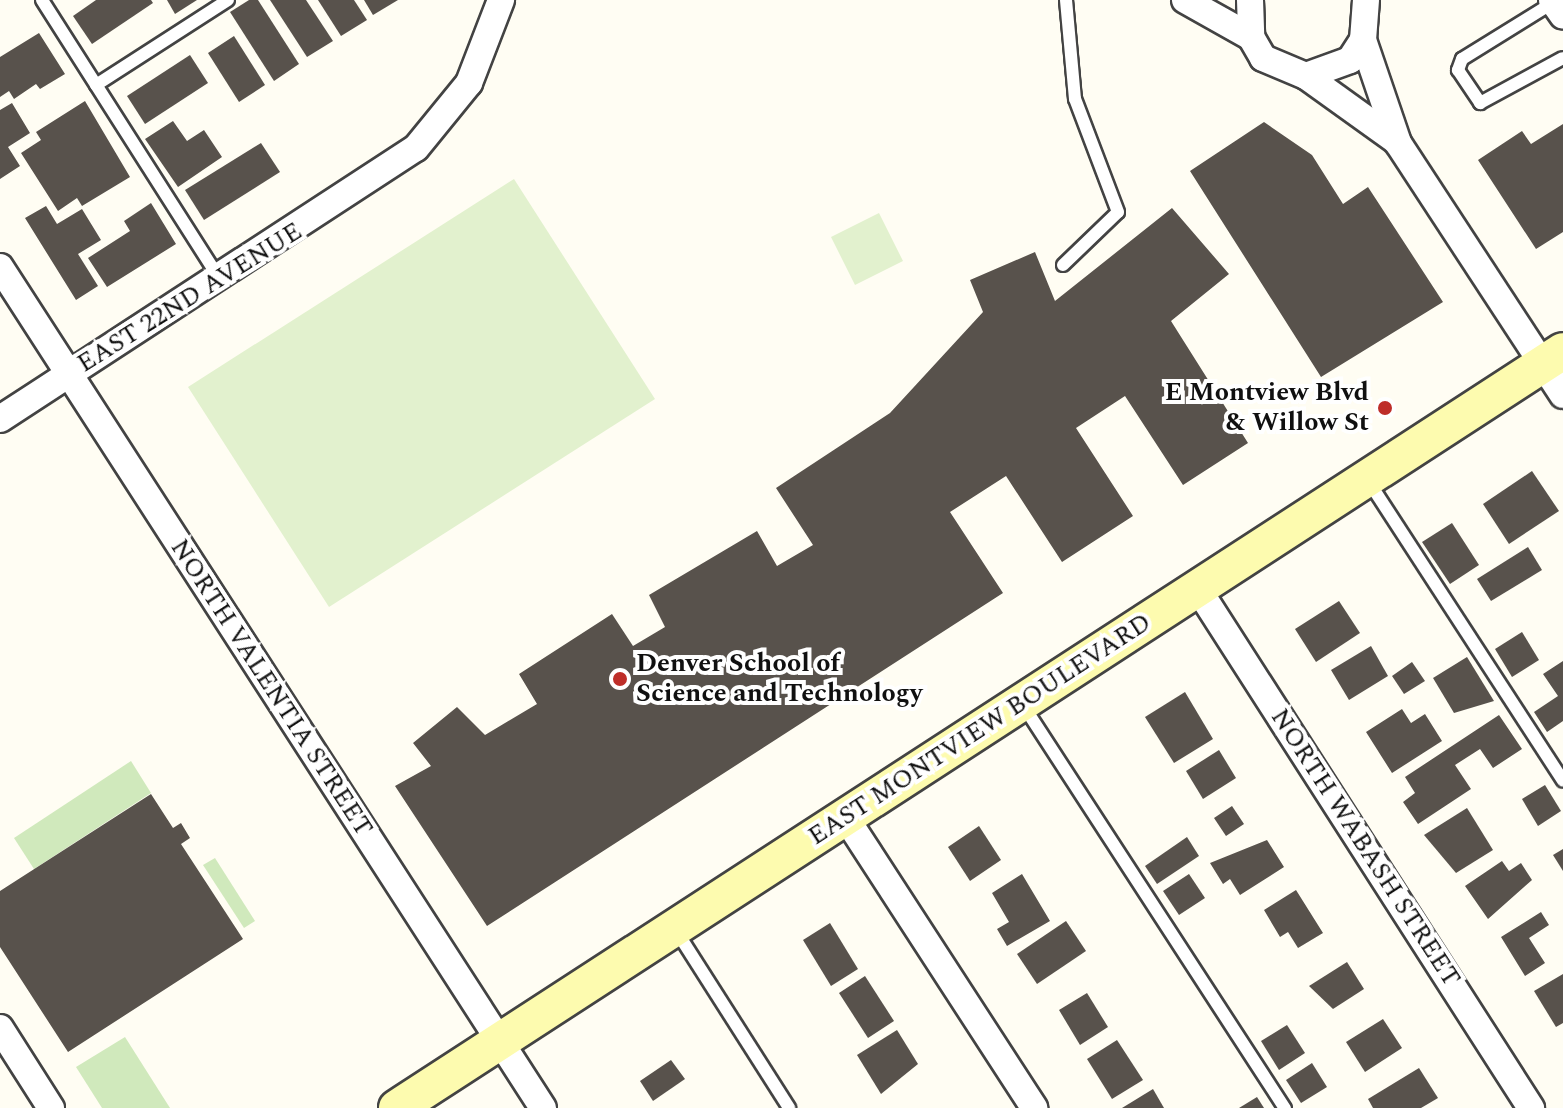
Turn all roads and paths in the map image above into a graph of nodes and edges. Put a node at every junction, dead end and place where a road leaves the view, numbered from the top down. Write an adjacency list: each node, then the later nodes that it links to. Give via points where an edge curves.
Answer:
1 (42, 0): 13 (lane)
2 (228, 0): 13 (lane)
3 (501, 0): 17 (street, EAST 22ND AVENUE, via 469,83 434,129 380,177)
4 (1066, 0): 15 (lane, via 1075,99 1118,212)
5 (1185, 0): 9 (street)
6 (1250, 0): 9 (street)
7 (1366, 0): 10 (street)
8 (1556, 6): 11 (lane, via 1462,59 1458,70 1480,103)
9 (1251, 37): 12 (street, via 1263,58)
10 (1363, 40): 12 (street, via 1350,60); 14 (street)
11 (1563, 58)
12 (1306, 76): 14 (street)
13 (96, 85): 17 (lane)
14 (1398, 143): 18 (street)
15 (1063, 265)
16 (0, 267): 19 (street, NORTH VALENTIA STREET)
17 (220, 279): 19 (street, EAST 22ND AVENUE)
18 (1553, 358): 20 (street); 22 (main road, EAST MONTVIEW BOULEVARD)
19 (68, 375): 21 (street, EAST 22ND AVENUE); 29 (street, NORTH VALENTIA STREET)
20 (1563, 395)
21 (0, 419)
22 (1366, 479): 23 (main road, EAST MONTVIEW BOULEVARD); 25 (lane)
23 (1198, 589): 24 (main road, EAST MONTVIEW BOULEVARD); 36 (street, NORTH WABASH STREET)
24 (1022, 703): 26 (main road, EAST MONTVIEW BOULEVARD); 35 (lane)
25 (1563, 781)
26 (846, 818): 27 (main road, EAST MONTVIEW BOULEVARD); 34 (street)
27 (674, 929): 29 (main road, EAST MONTVIEW BOULEVARD); 33 (lane)
28 (0, 1028): 30 (street)
29 (500, 1041): 31 (main road, EAST MONTVIEW BOULEVARD); 32 (street, NORTH VALENTIA STREET)
30 (51, 1108)
31 (397, 1108)
32 (543, 1108)
33 (789, 1108)
34 (1034, 1108)
35 (1285, 1108)
36 (1531, 1108)

